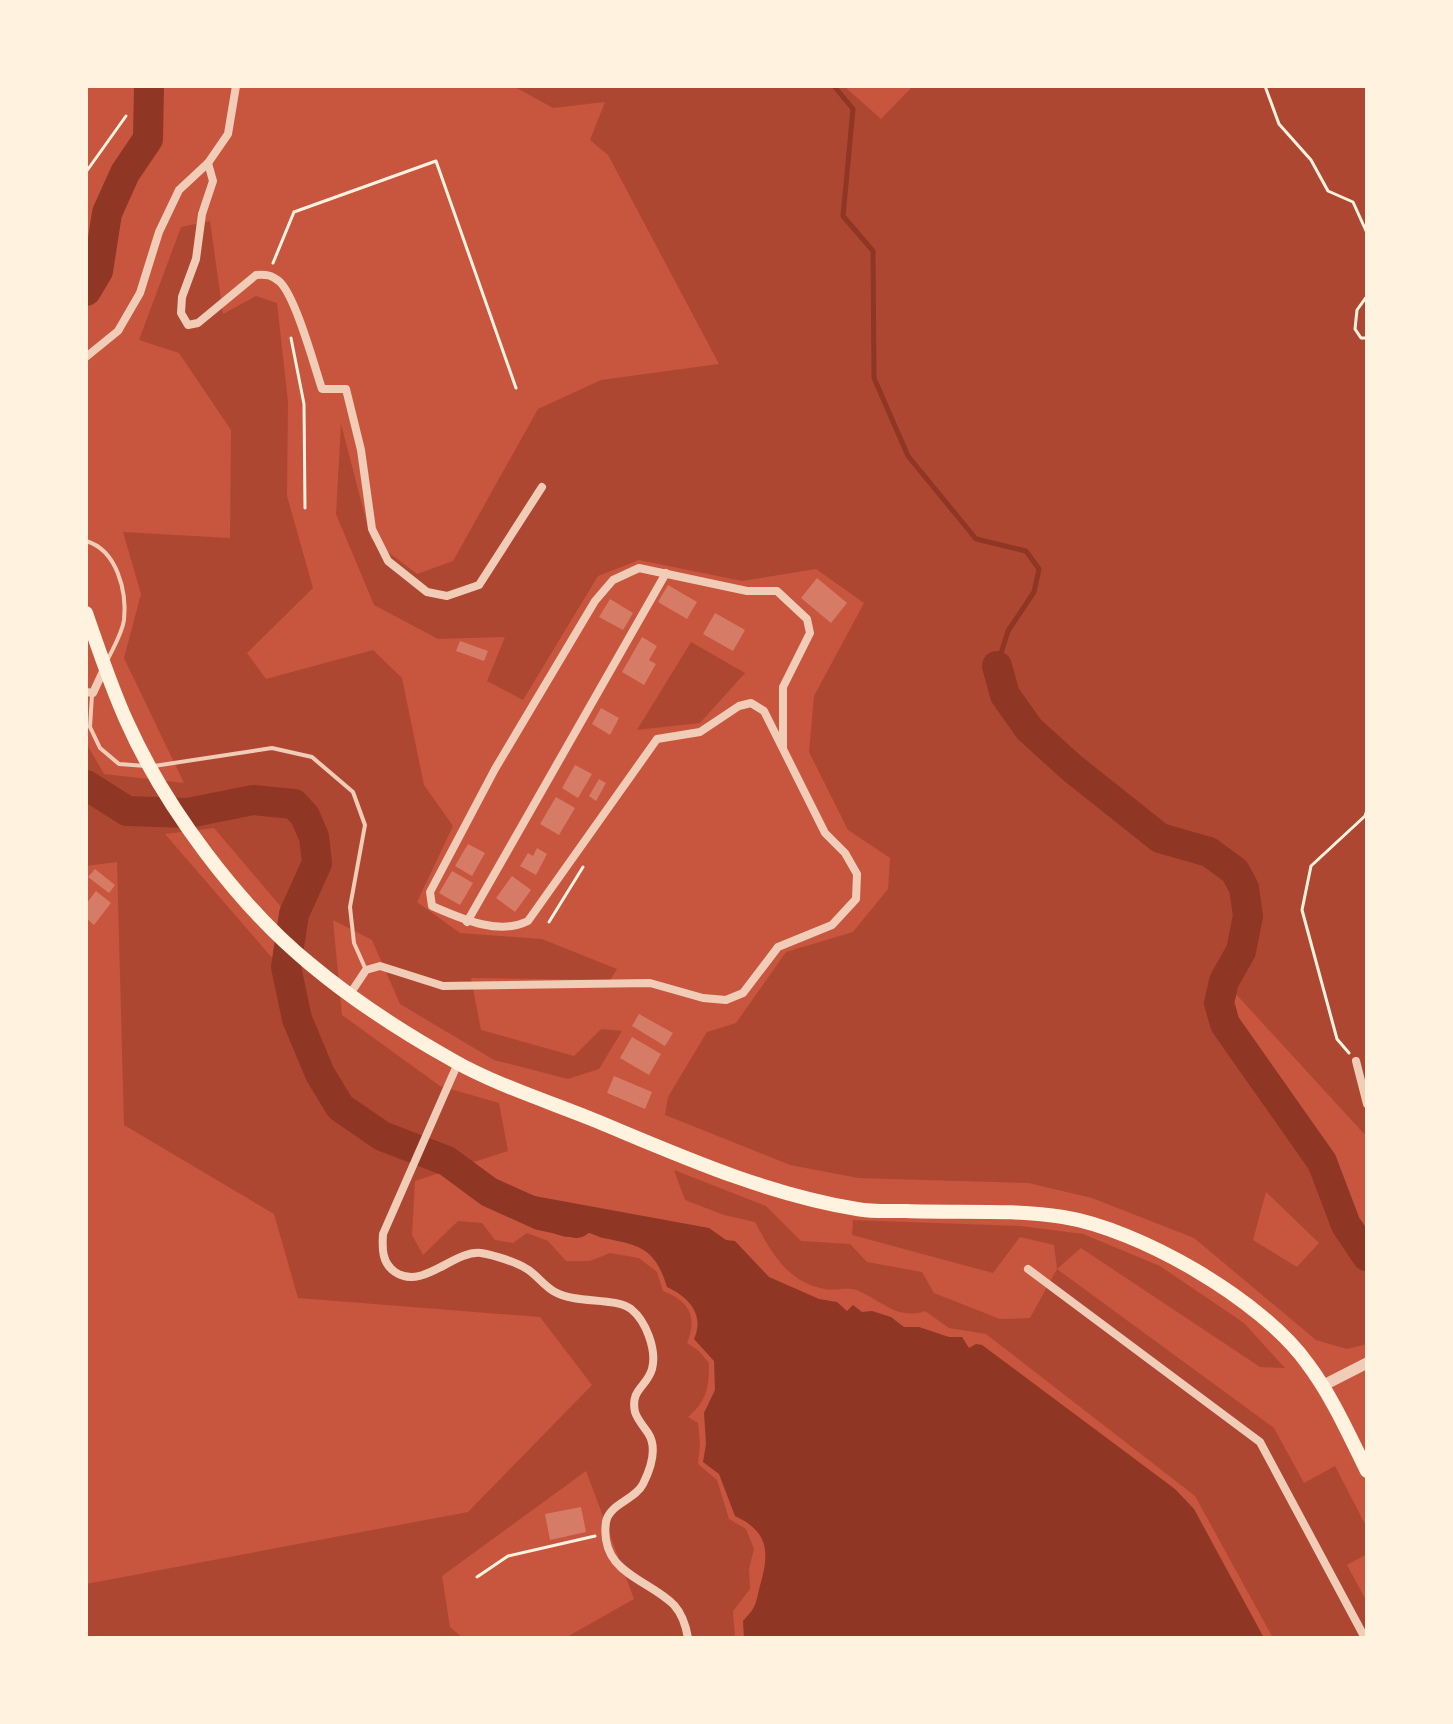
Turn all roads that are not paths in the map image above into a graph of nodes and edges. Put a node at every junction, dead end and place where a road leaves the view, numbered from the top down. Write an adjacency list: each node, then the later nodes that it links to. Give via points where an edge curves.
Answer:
1 (236, 86): 3 (street)
2 (243, 86): 3 (street)
3 (236, 97): 4 (street, via 228,134)
4 (208, 163): 5 (street, via 179,190 140,293 118,331); 6 (street, via 213,181 181,313 188,325 198,323 256,275 268,274 281,283 322,389 346,389 372,529 388,561 427,592 447,596 479,585)
5 (86, 357)
6 (542, 487)
7 (86, 541): 10 (lane, via 114,561 124,598 124,623)
8 (666, 573): 12 (street, via 747,591 777,591 807,619 810,633 783,687); 14 (street); 14 (street, via 639,568 613,580 595,601 495,769 430,892 432,906)
9 (86, 613): 10 (main road)
10 (105, 667): 11 (street); 13 (main road)
11 (89, 692): 13 (lane, via 90,727 100,748 119,764)
12 (783, 748): 14 (street, via 764,711 751,703 700,732 657,739 528,921 515,927); 15 (street, via 825,833 857,874 856,899 832,925 778,947 743,993 726,1000 703,998 650,983 443,986 380,966)
13 (151, 767): 15 (lane, via 272,748 312,757 353,792 365,825 350,907 354,943); 16 (main road, via 214,863 255,910 308,963)
14 (467, 922)
15 (366, 970): 16 (street)
16 (350, 994): 18 (main road)
17 (1356, 1061): 19 (street)
18 (458, 1063): 22 (main road, via 730,1177 798,1197 861,1210 1051,1216 1106,1228 1155,1247 1226,1291 1286,1338); 24 (street, via 383,1234 387,1265 399,1275 425,1274 480,1253 525,1268 555,1293 631,1309 647,1330 653,1356 651,1372 635,1393 635,1414 653,1441 652,1457 642,1487 606,1521 609,1551 620,1569 674,1605)
19 (1367, 1104)
20 (1028, 1269): 25 (street, via 1260,1442)
21 (1367, 1363): 22 (street)
22 (1322, 1386): 23 (main road)
23 (1367, 1471)
24 (688, 1638)
25 (1365, 1638)

